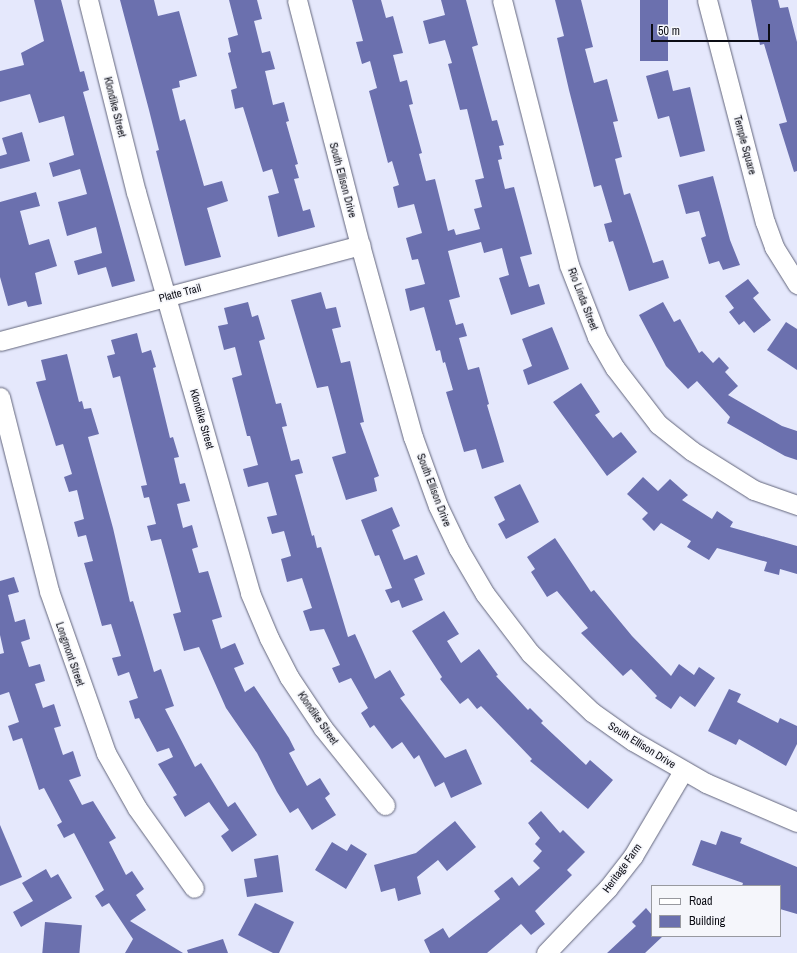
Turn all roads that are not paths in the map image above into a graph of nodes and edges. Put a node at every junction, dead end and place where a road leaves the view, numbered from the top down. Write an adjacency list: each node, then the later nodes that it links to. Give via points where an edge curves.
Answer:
1 (88, 0): 7 (street, Klondike Street, via 136,192)
2 (297, 0): 5 (street, South Ellison Drive)
3 (502, 0): 10 (street, Rio Linda Street, via 569,265 597,337 615,368 658,424 692,452 754,490)
4 (707, 0): 6 (street, Temple Square, via 765,222 774,246)
5 (360, 244): 7 (street, Platte Trail); 11 (street, South Ellison Drive, via 413,437 438,506 458,548 485,594 530,654 592,712 633,741)
6 (797, 284)
7 (168, 297): 8 (street, Platte Trail); 12 (street, Klondike Street, via 250,593 269,638 289,676 323,728)
8 (0, 341)
9 (0, 397): 14 (street, Longmont Street, via 49,591 106,753 137,808)
10 (797, 505)
11 (683, 771): 13 (street, South Ellison Drive, via 727,794); 15 (street, Heritage Farm, via 633,856 608,888)
12 (385, 805)
13 (797, 822)
14 (194, 888)
15 (546, 953)

